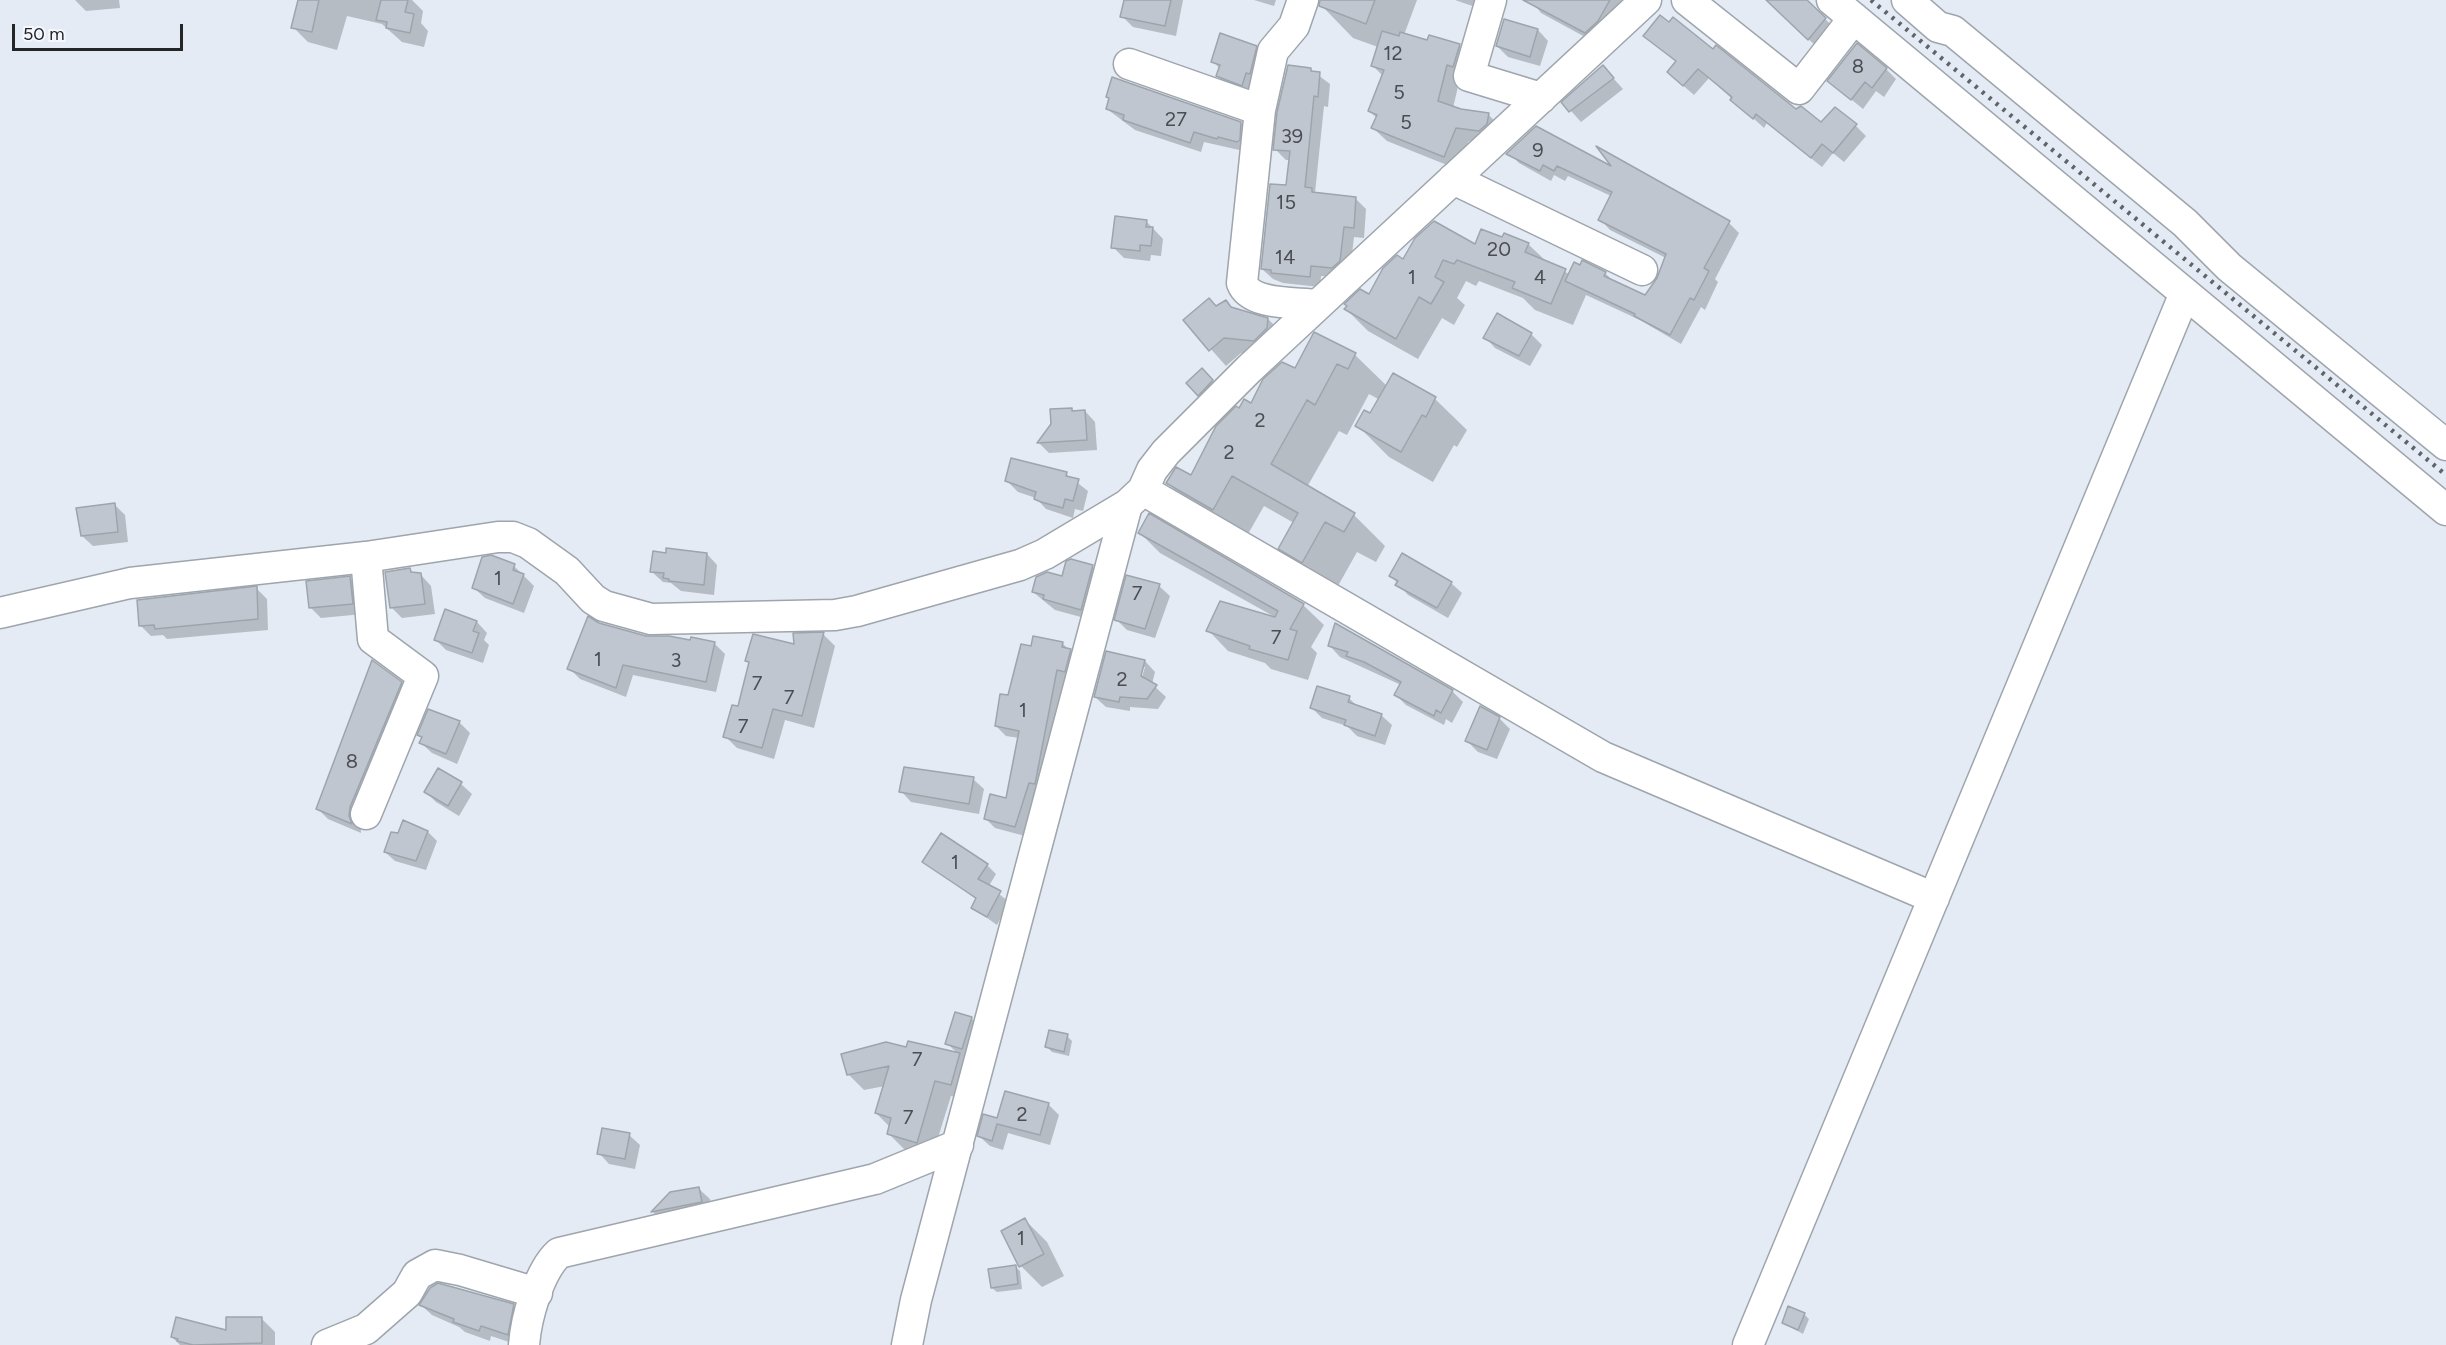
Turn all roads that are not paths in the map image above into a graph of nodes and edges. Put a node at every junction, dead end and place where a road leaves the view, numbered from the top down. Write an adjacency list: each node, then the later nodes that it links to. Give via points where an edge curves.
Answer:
1 (1303, 0): 9 (street, via 1294,26 1273,51)
2 (1491, 0): 8 (street, via 1469,76)
3 (1646, 0): 8 (street)
4 (1687, 0): 6 (street, via 1799,89)
5 (1907, 0): 14 (street, via 1938,27 1953,31)
6 (1843, 9): 12 (street)
7 (1129, 64): 9 (street)
8 (1541, 98): 10 (street)
9 (1260, 110): 13 (street, via 1242,283 1245,291 1255,297)
10 (1453, 179): 11 (street); 13 (street)
11 (1642, 270)
12 (2185, 293): 16 (street); 20 (street)
13 (1317, 305): 15 (street, via 1166,452)
14 (2446, 446)
15 (1135, 498): 17 (street, via 1045,554 1020,565 835,615 651,619 635,616 593,599 567,571 513,537); 20 (street, via 1603,757); 21 (street)
16 (2446, 510)
17 (366, 557): 18 (street, via 130,583); 19 (street, via 373,639 423,676)
18 (0, 613)
19 (366, 814)
20 (1934, 898): 26 (street)
21 (958, 1145): 22 (street, via 875,1179 559,1253 544,1270); 25 (street)
22 (537, 1293): 23 (street, via 435,1265 417,1275 407,1293 366,1329); 24 (street)
23 (327, 1345)
24 (524, 1345)
25 (907, 1345)
26 (1748, 1345)

